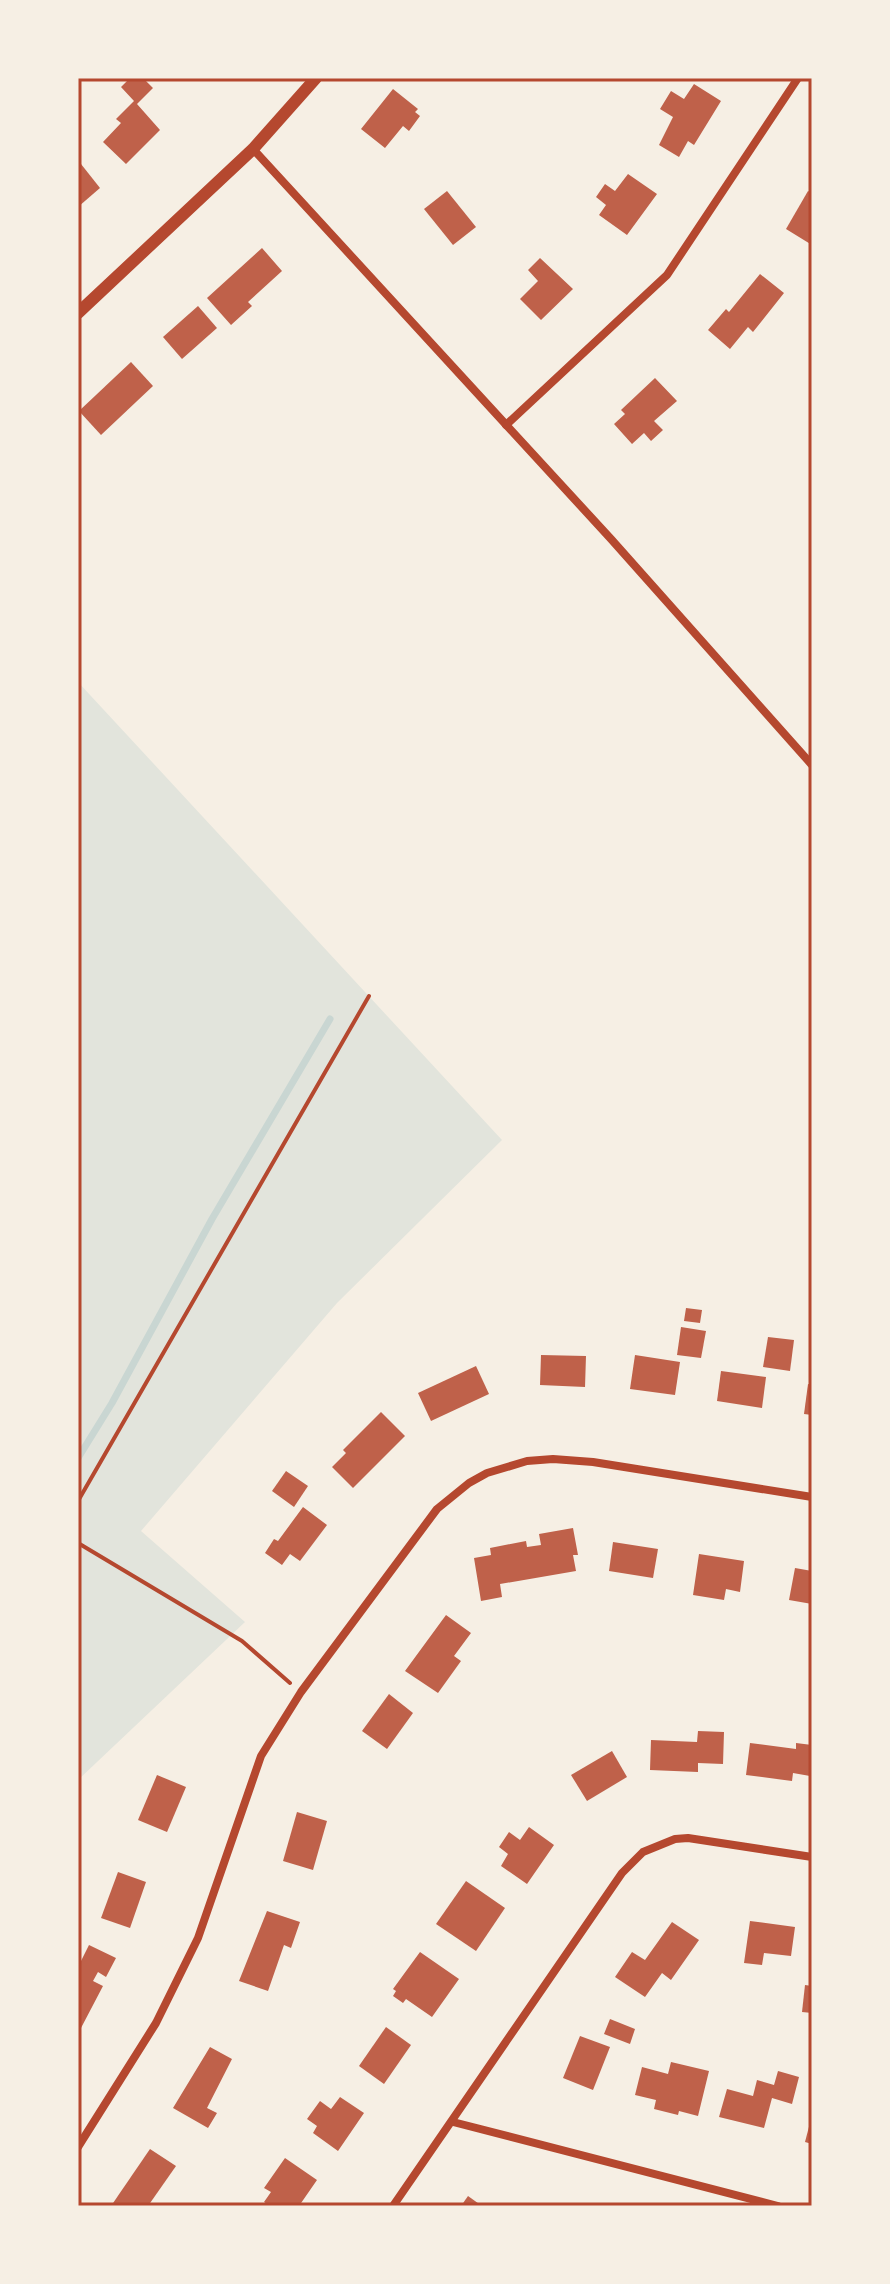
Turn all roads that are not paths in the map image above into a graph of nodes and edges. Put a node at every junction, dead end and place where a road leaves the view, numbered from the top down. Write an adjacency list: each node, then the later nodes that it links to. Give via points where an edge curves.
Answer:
1 (316, 78): 3 (street)
2 (798, 78): 5 (street, via 667,275)
3 (253, 149): 4 (street); 5 (street)
4 (78, 313)
5 (506, 425): 6 (street)
6 (812, 765)
7 (812, 1497): 10 (street, via 553,1459 487,1473 437,1509 301,1692 261,1756 198,1938 161,2013)
8 (812, 1857): 9 (street, via 688,1838 643,1852 605,1897)
9 (453, 2122): 11 (street); 12 (street)
10 (78, 2147)
11 (393, 2206)
12 (778, 2206)

